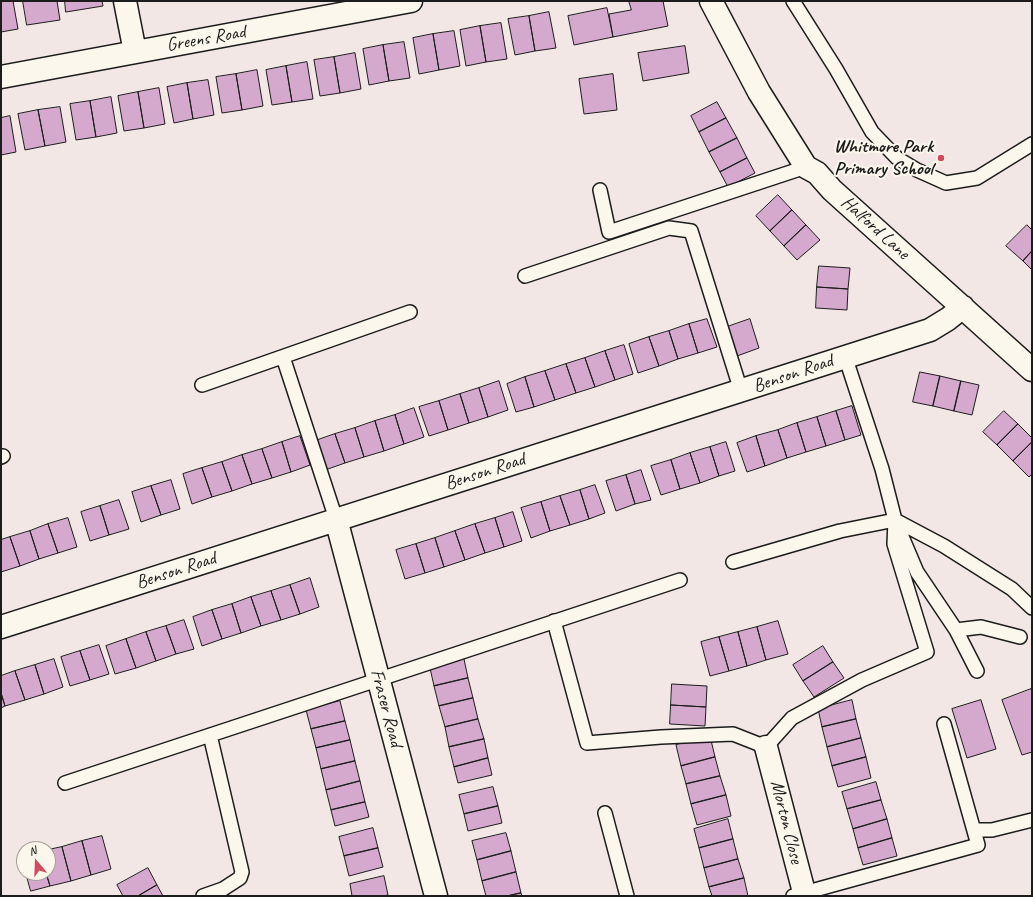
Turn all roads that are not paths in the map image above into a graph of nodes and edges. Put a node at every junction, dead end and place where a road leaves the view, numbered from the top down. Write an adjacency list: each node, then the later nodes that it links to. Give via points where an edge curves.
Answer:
1 (125, 1): 6 (street)
2 (412, 1): 5 (street, Greens Road)
3 (793, 1): 8 (lane, via 872,132 897,158 946,183 977,178)
4 (716, 3): 9 (street, Halford Lane, via 759,92)
5 (339, 8): 6 (street, Greens Road)
6 (134, 52): 7 (street, Greens Road)
7 (1, 77)
8 (1032, 144)
9 (806, 167): 10 (lane, via 609,232); 12 (street, Halford Lane, via 817,173 832,190)
10 (600, 190)
11 (525, 276): 18 (lane, via 669,228 691,231)
12 (963, 306): 14 (street, Benson Road, via 930,330); 16 (street, Halford Lane)
13 (410, 312): 15 (lane)
14 (844, 356): 18 (street, Benson Road); 20 (lane, via 882,469)
15 (283, 357): 17 (lane); 19 (lane)
16 (1032, 370)
17 (202, 385)
18 (741, 391): 19 (street, Benson Road)
19 (336, 519): 25 (street, Benson Road); 29 (street, Fraser Road)
20 (894, 520): 21 (lane, via 840,531); 23 (lane, via 944,546 1006,585); 26 (lane, via 917,572); 32 (lane, via 894,544 927,652 862,680 792,718)
21 (733, 562)
22 (680, 580): 24 (lane)
23 (1032, 608)
24 (554, 621): 29 (lane); 32 (lane, via 588,743 733,734)
25 (1, 627)
26 (956, 630): 27 (lane, via 981,627); 28 (lane)
27 (1020, 638)
28 (977, 671)
29 (379, 679): 31 (lane); 39 (street, Fraser Road)
30 (944, 724): 36 (lane)
31 (210, 736): 33 (lane); 38 (lane, via 242,872 240,878 223,889)
32 (766, 747): 37 (street, Morton Close)
33 (65, 783)
34 (605, 813): 40 (lane)
35 (1032, 820): 36 (lane, via 992,830)
36 (975, 830): 37 (lane, via 978,845)
37 (801, 895)
38 (203, 896)
39 (436, 896)
40 (627, 896)

